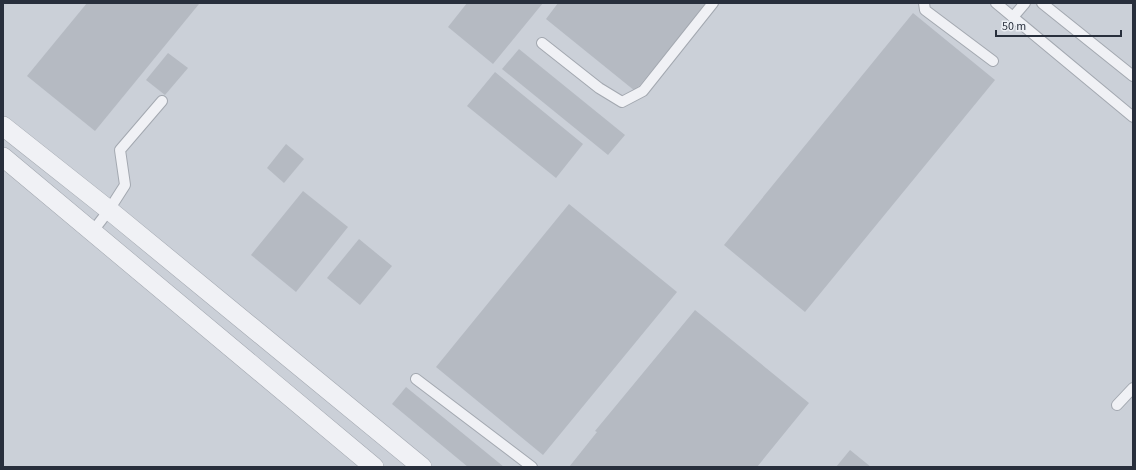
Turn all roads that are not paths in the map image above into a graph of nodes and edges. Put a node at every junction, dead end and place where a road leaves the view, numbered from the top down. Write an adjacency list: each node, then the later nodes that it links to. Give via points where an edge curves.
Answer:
1 (713, 3): 7 (lane, via 643,90 622,102 599,88)
2 (924, 3): 8 (lane, via 925,10)
3 (996, 3): 6 (lane)
4 (1025, 3): 6 (lane)
5 (1042, 3): 9 (lane)
6 (1013, 17): 11 (lane)
7 (542, 42)
8 (992, 61)
9 (1133, 76)
10 (162, 101): 14 (lane, via 120,150 125,184)
11 (1133, 117)
12 (3, 126): 14 (street)
13 (3, 157): 15 (street)
14 (109, 210): 15 (lane); 20 (street)
15 (93, 231): 19 (street)
16 (416, 379): 21 (lane)
17 (1133, 388): 18 (lane)
18 (1117, 405)
19 (374, 467)
20 (422, 467)
21 (532, 467)

